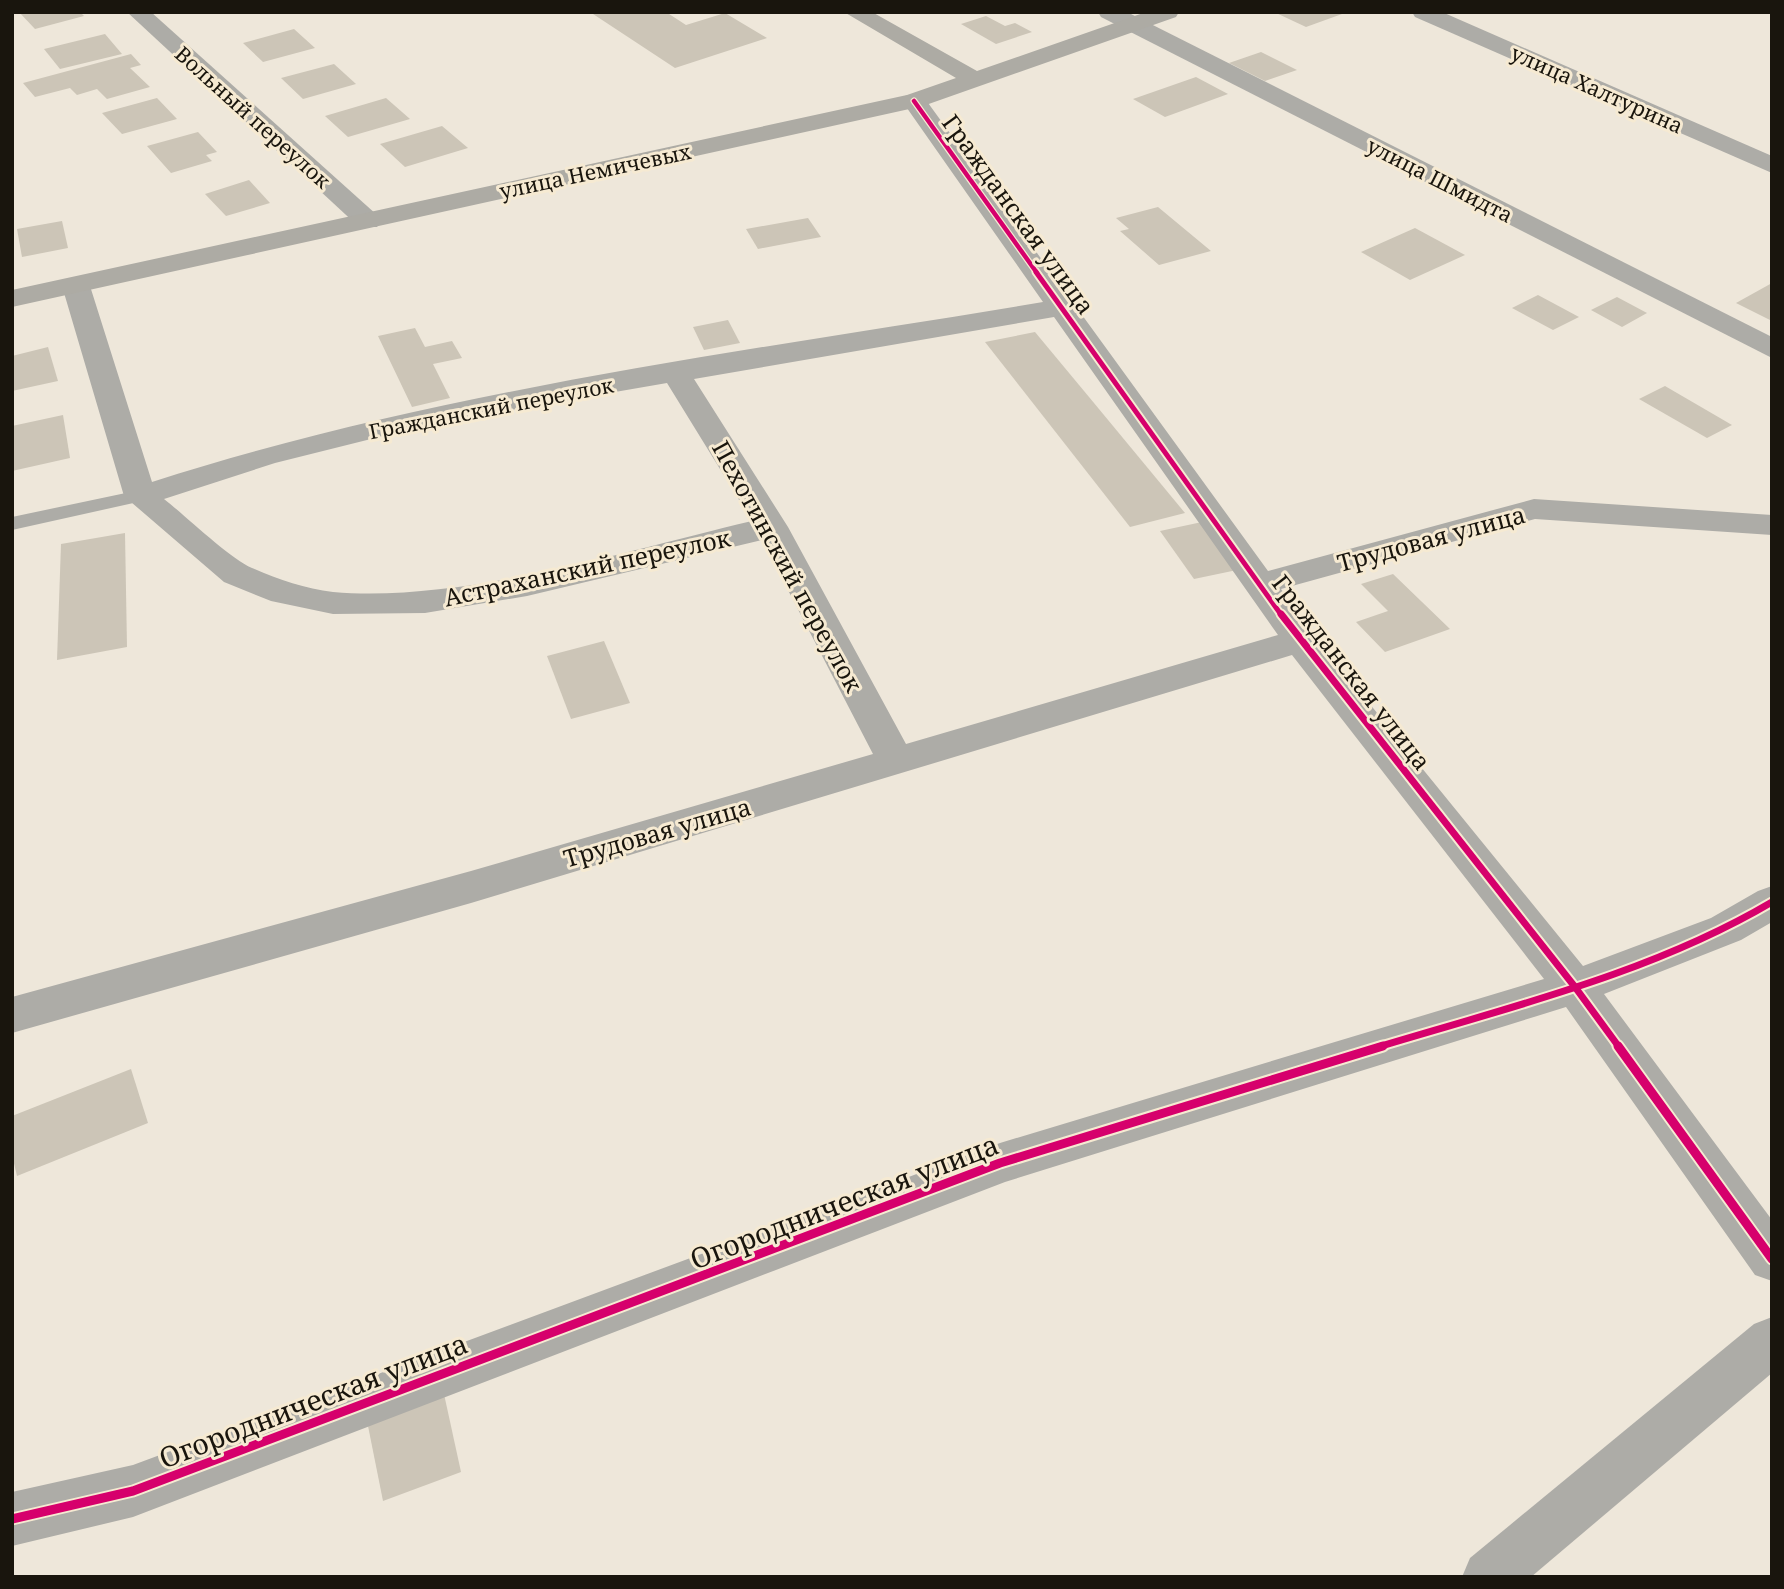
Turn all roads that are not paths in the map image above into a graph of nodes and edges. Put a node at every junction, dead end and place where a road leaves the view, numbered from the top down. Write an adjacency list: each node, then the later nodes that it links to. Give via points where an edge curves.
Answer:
1 (138, 12): 10 (street, Вольный переулок)
2 (855, 12): 7 (street)
3 (1109, 12): 6 (street, улица Шмидта)
4 (1168, 12): 6 (street, улица Немичевых)
5 (1423, 12): 9 (street, улица Халтурина)
6 (1134, 24): 7 (street, улица Немичевых); 14 (street, улица Шмидта)
7 (976, 80): 8 (street, улица Немичевых)
8 (914, 101): 10 (street, улица Немичевых); 13 (street, Гражданская улица)
9 (1772, 165)
10 (368, 221): 11 (street, улица Немичевых)
11 (76, 286): 12 (street, улица Немичевых); 16 (street)
12 (12, 299)
13 (1063, 307): 15 (street, Гражданский переулок); 20 (street, Гражданская улица)
14 (1772, 349)
15 (677, 375): 16 (street, Гражданский переулок, via 435,414 264,456); 19 (street, Пехотинский переулок)
16 (140, 496): 17 (lane); 19 (street, Астраханский переулок, via 236,574 283,593 333,603 425,602 527,585)
17 (12, 524)
18 (1772, 525): 20 (street, Трудовая улица, via 1534,509)
19 (772, 527): 22 (street, Пехотинский переулок)
20 (1260, 584): 21 (street, Гражданская улица)
21 (1300, 641): 22 (street, Трудовая улица); 24 (street, Гражданская улица)
22 (895, 759): 25 (street, Трудовая улица, via 484,883)
23 (1772, 902): 24 (street, Огородническая улица, via 1726,929)
24 (1575, 987): 26 (street, Гражданская улица); 28 (street, Огородническая улица, via 1000,1163 133,1491)
25 (12, 1015)
26 (1772, 1259)
27 (1772, 1341): 29 (street)
28 (12, 1518)
29 (1489, 1577)

